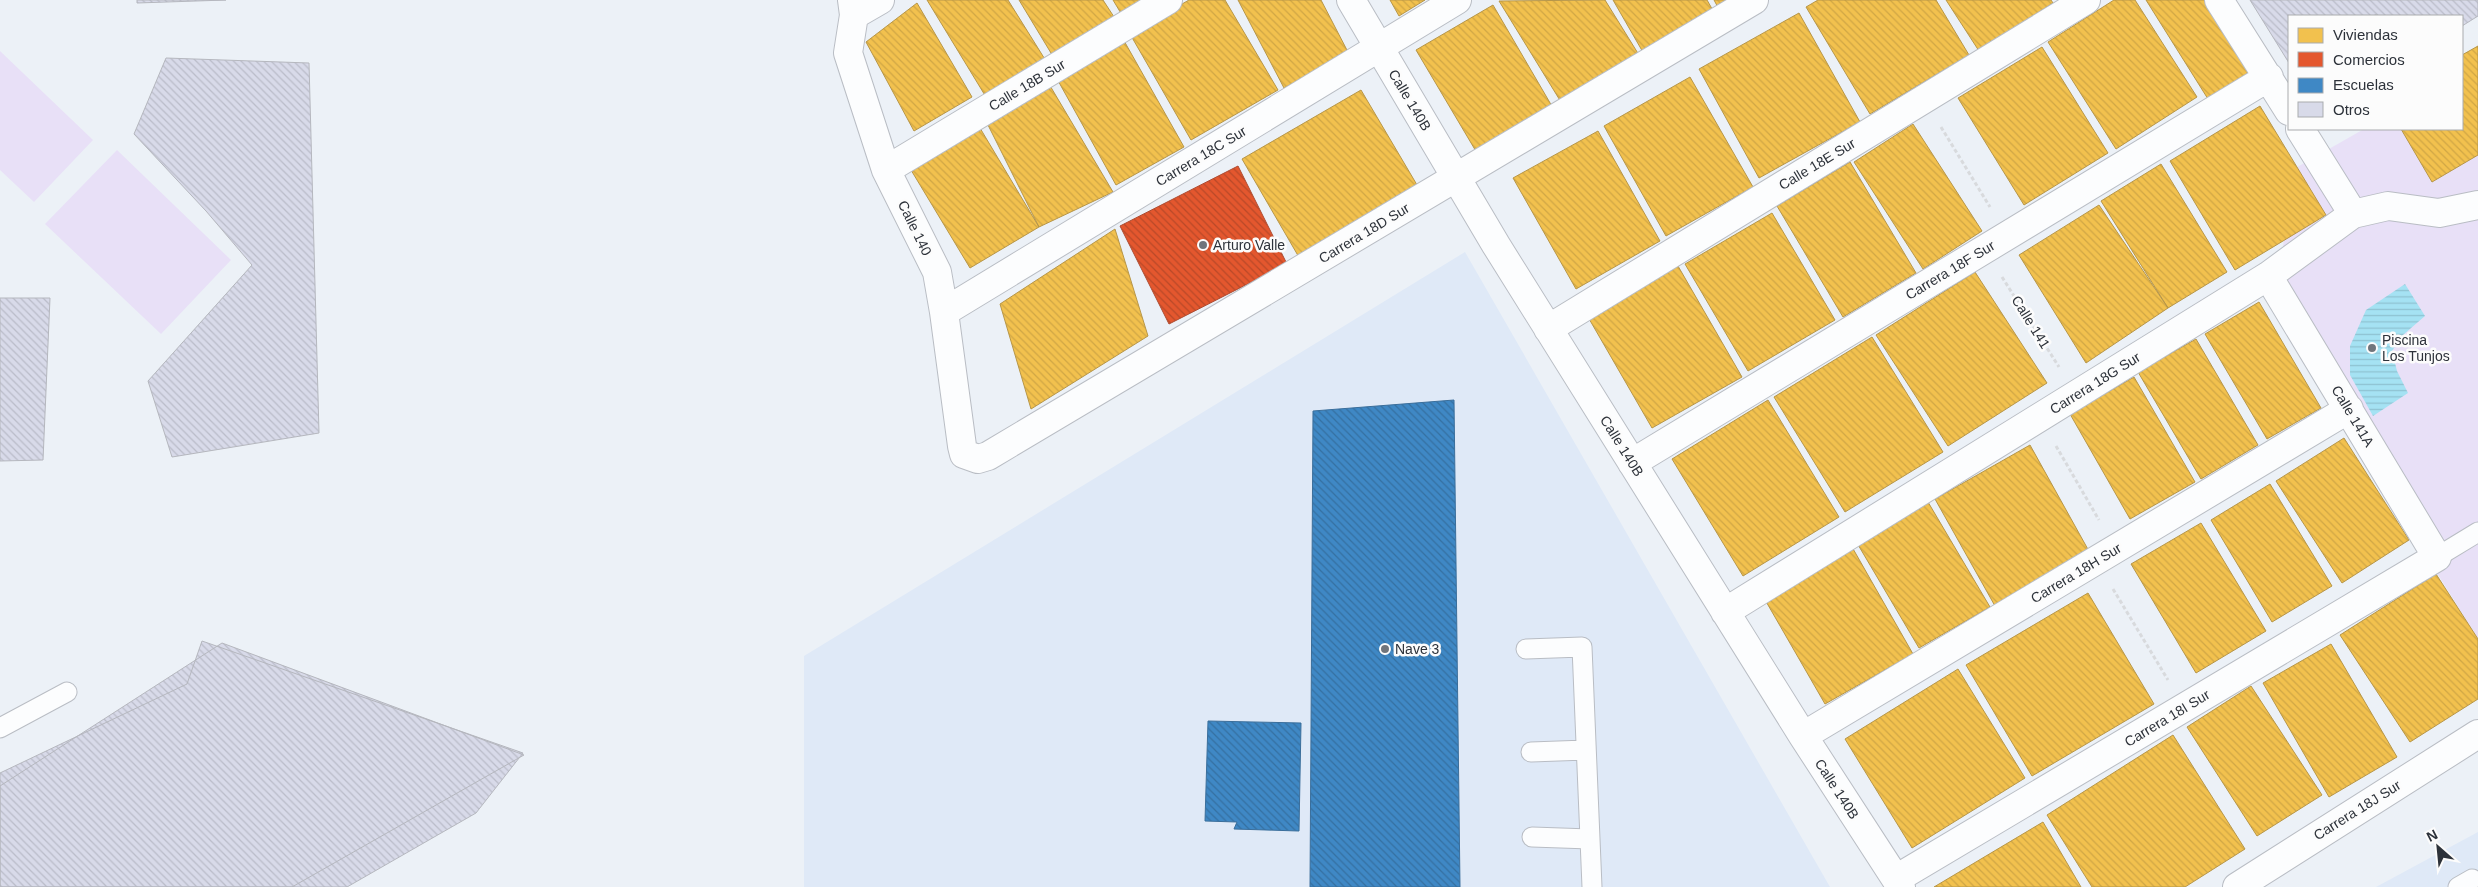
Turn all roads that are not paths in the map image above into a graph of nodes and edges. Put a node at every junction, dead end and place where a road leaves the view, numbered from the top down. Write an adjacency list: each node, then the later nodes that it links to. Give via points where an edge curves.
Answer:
1 (880, 0): 8 (street)
2 (1168, 0): 13 (street, Calle 18B Sur)
3 (1351, 0): 9 (street, Calle 140B)
4 (1457, 0): 9 (street, Carrera 18C Sur)
5 (1754, 0): 14 (street, Carrera 18D Sur)
6 (2086, 0): 19 (street, Calle 18E Sur)
7 (2219, 0): 10 (street)
8 (853, 8): 13 (street, Calle 140, via 848,53)
9 (1379, 48): 14 (street, Calle 140B); 18 (street, Carrera 18C Sur)
10 (2269, 77): 11 (street); 22 (street, Carrera 18F Sur)
11 (2288, 109)
12 (2301, 130): 16 (street)
13 (886, 170): 18 (street, Calle 140, via 936,272)
14 (1457, 178): 19 (street, Calle 140B); 21 (street, Carrera 18D Sur, via 988,456)
15 (2478, 205): 16 (street, Carrera 18G Sur, via 2439,213 2388,206)
16 (2352, 214): 17 (street, Carrera 18G Sur)
17 (2268, 276): 20 (street, Calle 141A); 25 (street, Carrera 18G Sur)
18 (944, 312): 21 (street, Calle 140, via 962,446 964,454)
19 (1548, 329): 22 (street, Calle 140B)
20 (2349, 409): 24 (street, Calle 141A); 30 (street, Carrera 18H Sur)
21 (971, 458)
22 (1632, 463): 25 (street, Calle 140B)
23 (2478, 532): 24 (lane)
24 (2437, 557): 35 (street, Carrera 18I Sur)
25 (1725, 612): 30 (street, Calle 140B)
26 (1526, 649): 31 (lane, via 1582,647)
27 (67, 692): 28 (lane)
28 (0, 728)
29 (2478, 734): 37 (street, Carrera 18J Sur)
30 (1803, 736): 35 (street, Calle 140B)
31 (1586, 750): 32 (lane); 34 (lane)
32 (1531, 752)
33 (1532, 837): 34 (lane)
34 (1590, 839): 36 (lane)
35 (1898, 883)
36 (1592, 887)
37 (2237, 887)

